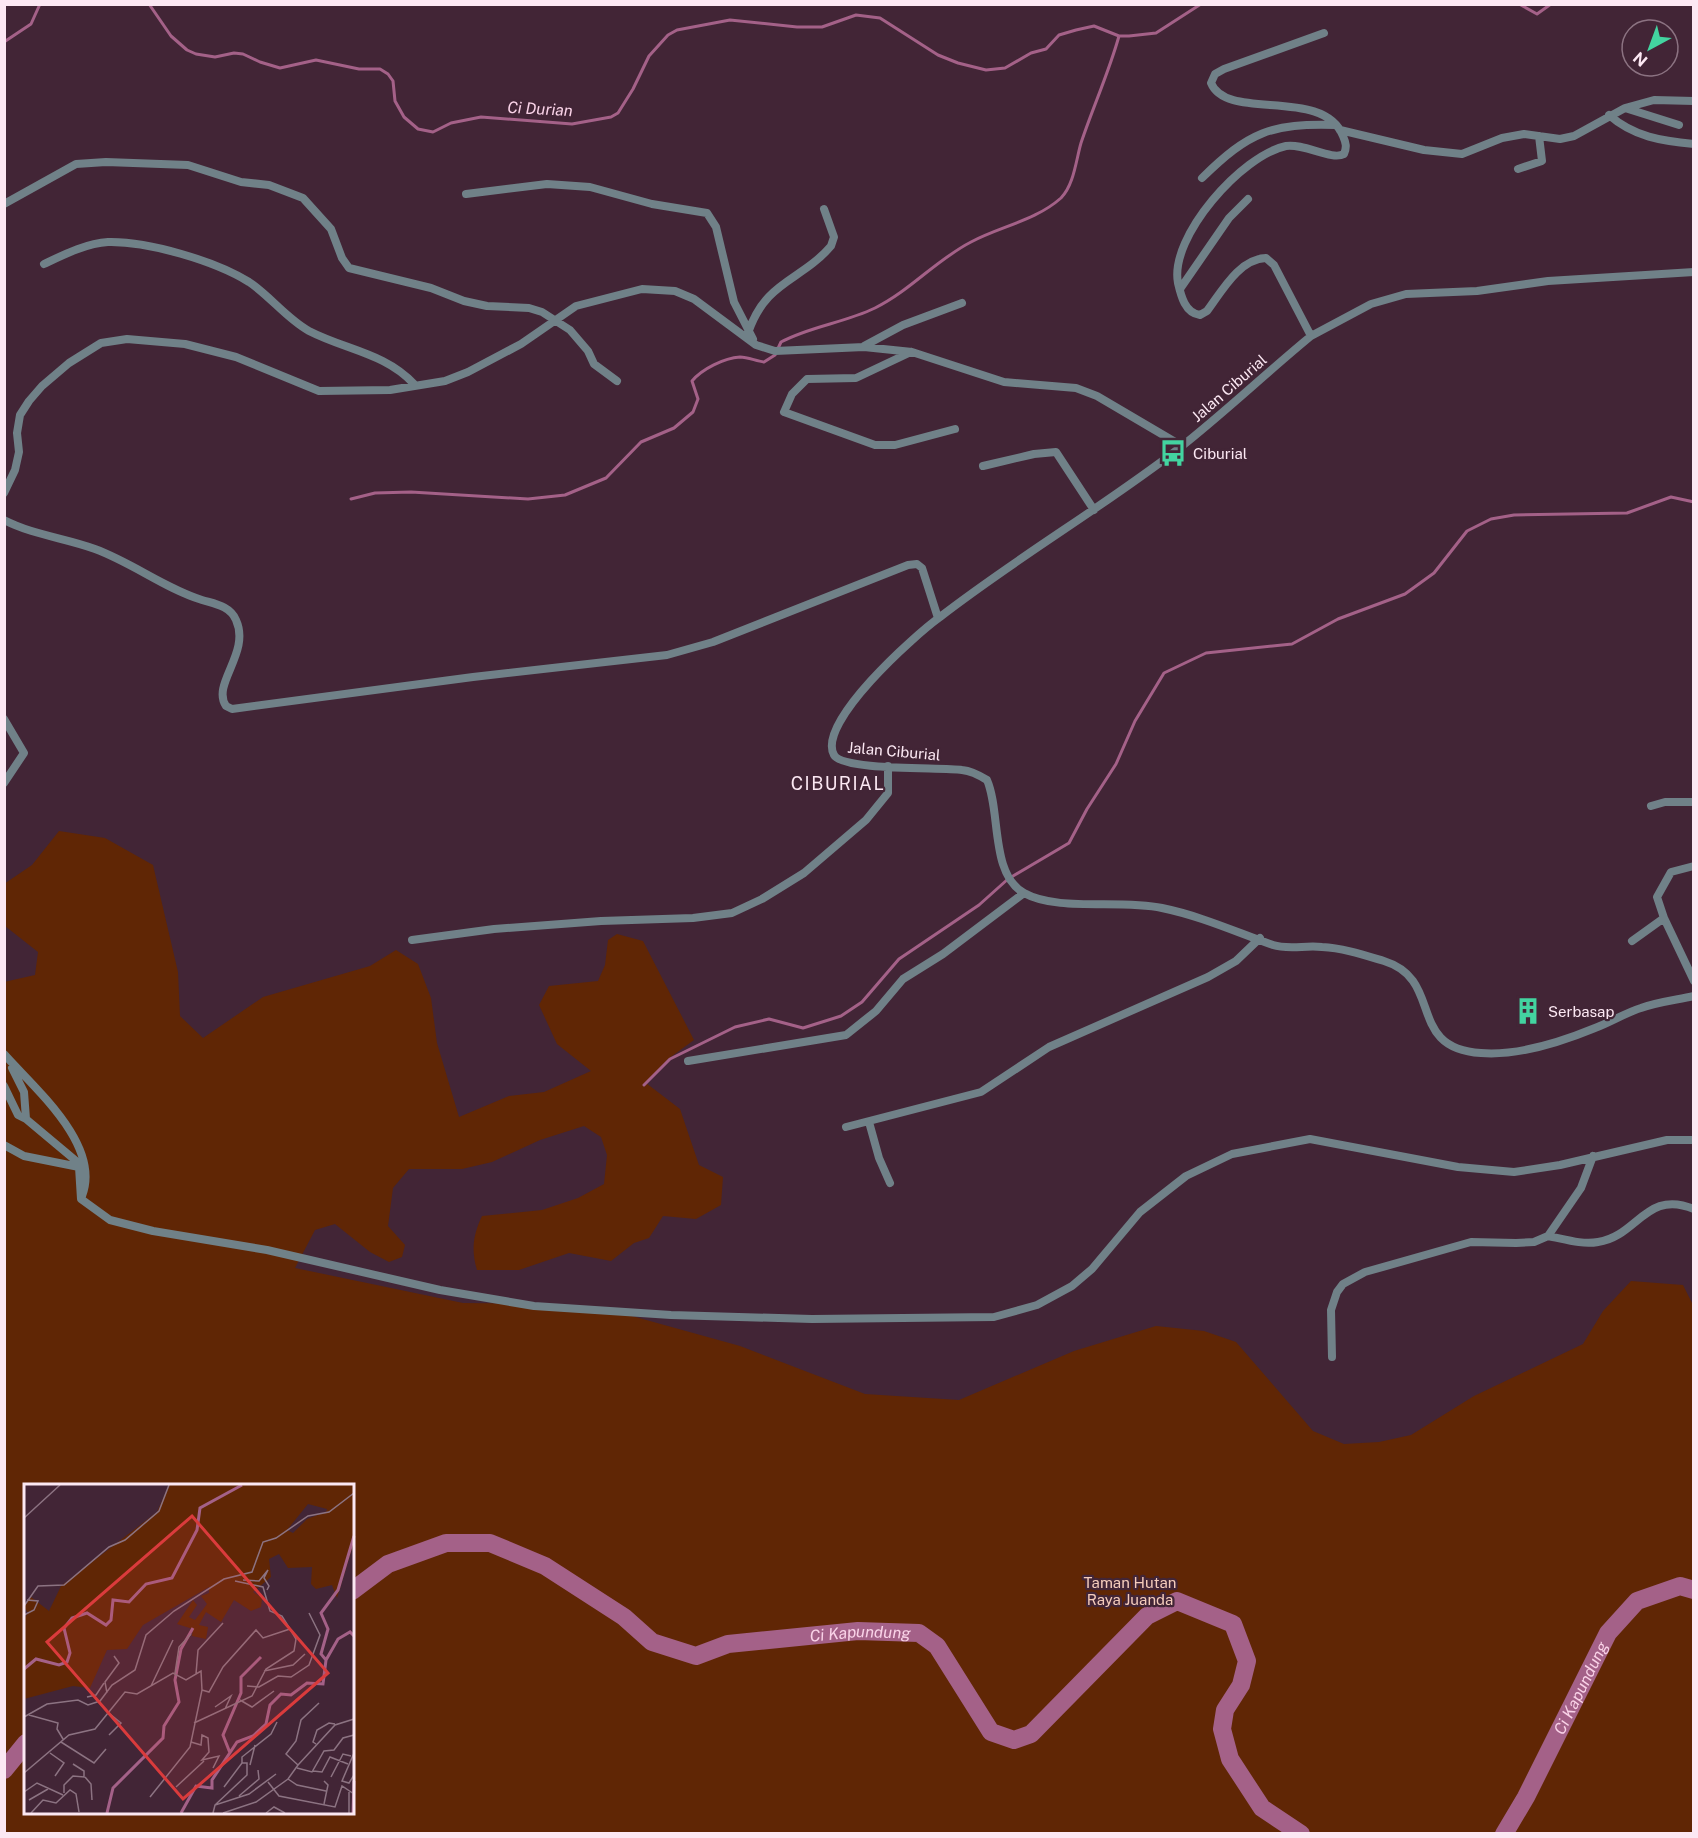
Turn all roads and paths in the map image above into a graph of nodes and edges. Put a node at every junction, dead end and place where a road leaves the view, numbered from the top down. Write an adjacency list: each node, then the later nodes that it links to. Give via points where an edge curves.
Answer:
1 (1324, 33): 6 (street, via 1224,69 1210,83 1213,90 1230,99 1300,108 1328,118)
2 (1694, 101): 3 (street, via 1648,101)
3 (1625, 108): 4 (street); 5 (street)
4 (1610, 115): 7 (street, via 1574,136); 8 (street, via 1630,131)
5 (1678, 125)
6 (1338, 127): 7 (street, via 1413,148 1455,153 1473,151 1502,138); 10 (street, via 1285,125 1269,130 1231,152); 17 (street, via 1346,144 1341,156 1298,145 1286,147 1256,160 1233,177 1185,243 1177,265)
7 (1539, 136): 9 (street, via 1542,161)
8 (1694, 144)
9 (1518, 169)
10 (1202, 178)
11 (466, 194): 20 (street, via 547,184 590,187 652,204 707,213 716,227 734,302)
12 (1248, 199): 17 (street, via 1229,218)
13 (4, 204): 19 (street, via 76,164 188,165 241,182 269,184 303,198 331,229 349,268 431,288 464,301 529,308)
14 (824, 209): 20 (street, via 834,237 831,246 764,300)
15 (44, 264): 26 (street, via 108,242 191,257 250,283 308,330 370,353)
16 (1694, 272): 21 (street, Jalan Ciburial, via 1406,294 1371,304)
17 (1180, 289): 21 (street, via 1187,309 1200,315 1208,311 1244,266 1257,258 1266,258 1274,265)
18 (963, 303): 23 (street, via 903,325)
19 (555, 319): 22 (street, via 576,306 607,296 661,289 705,305); 25 (street, via 570,330 594,364); 26 (street, via 521,344 468,372 445,381)
20 (748, 333): 22 (street)
21 (1311, 336): 28 (street, Jalan Ciburial)
22 (756, 345): 23 (street, via 790,352)
23 (864, 346): 24 (street)
24 (912, 352): 27 (street, via 855,378 807,379 792,394 784,412 875,445 895,445); 28 (street, via 1005,382 1076,388)
25 (617, 381)
26 (414, 384): 30 (street, via 366,391 319,391 209,349 112,339 83,352 29,401 20,415 19,452)
27 (955, 429)
28 (1182, 446): 31 (street, Jalan Ciburial)
29 (983, 466): 31 (street, via 1056,452)
30 (4, 493)
31 (1094, 510): 33 (street, Jalan Ciburial)
32 (4, 520): 33 (street, via 28,531 98,550 171,589 228,610 236,621 240,639 223,699 232,709 667,655 722,639 908,565 922,568)
33 (938, 618): 35 (street, Jalan Ciburial, via 860,692 847,707 831,740 833,753 840,760)
34 (4, 719): 36 (street, via 24,753)
35 (888, 766): 40 (street, Jalan Ciburial, via 964,770 987,780 996,808 1000,855 1006,873); 43 (street, via 890,785 886,797 866,820 804,873 732,912 693,918 494,929)
36 (4, 783)
37 (1694, 802): 38 (street)
38 (1651, 806)
39 (1694, 866): 41 (street, via 1675,869 1663,882 1657,897)
40 (1024, 893): 42 (street, via 1053,903 1106,902 1161,908); 48 (street, via 903,979 876,1011 846,1035)
41 (1664, 918): 44 (street); 45 (street)
42 (1260, 938): 46 (street, via 1274,945 1346,951 1398,966 1417,984 1436,1034 1459,1048 1482,1053 1518,1050 1569,1038 1641,1008); 51 (street, via 1236,962 1049,1047 981,1092)
43 (412, 940)
44 (1632, 941)
45 (1694, 981)
46 (1694, 996)
47 (6, 1055): 50 (street, via 24,1092); 58 (street, via 64,1121 86,1167)
48 (688, 1060)
49 (4, 1086): 50 (street, via 18,1115)
50 (26, 1119): 56 (street)
51 (869, 1122): 52 (street); 57 (street)
52 (846, 1126)
53 (1694, 1140): 55 (street, via 1676,1138)
54 (4, 1145): 56 (street, via 24,1156)
55 (1593, 1156): 58 (street, via 1560,1165 1498,1172 1310,1139 1232,1154 1186,1176 1140,1212 1092,1269 1071,1286 1037,1305 984,1317 812,1319 534,1306 440,1290 267,1250 153,1232 110,1220); 60 (street, via 1581,1188)
56 (79, 1167): 58 (street)
57 (890, 1183)
58 (81, 1199)
59 (1694, 1209): 60 (street, via 1679,1204 1654,1207 1613,1238 1600,1242)
60 (1548, 1236): 61 (street, via 1516,1244 1470,1242 1353,1276 1336,1292 1331,1310)
61 (1332, 1357)

